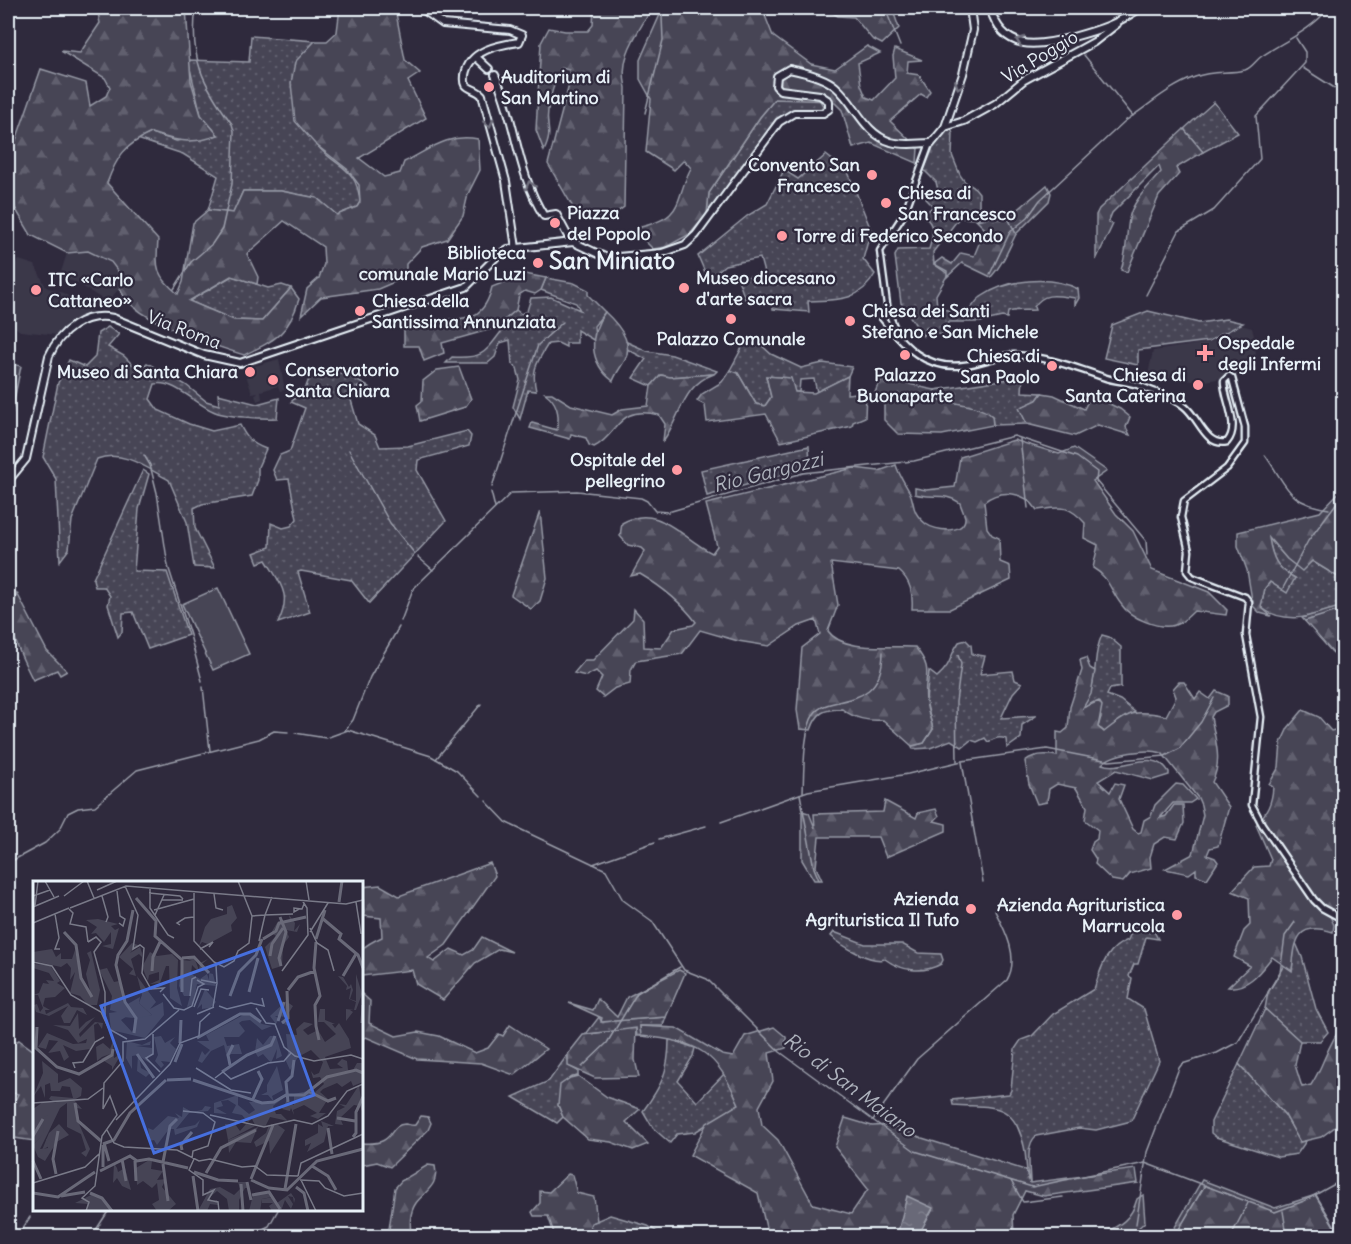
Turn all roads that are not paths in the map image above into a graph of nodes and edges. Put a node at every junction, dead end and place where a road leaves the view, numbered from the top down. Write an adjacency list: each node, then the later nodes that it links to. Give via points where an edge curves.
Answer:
1 (421, 8): 6 (main road, via 443,24 510,30 522,35 519,42 495,46)
2 (970, 8): 9 (main road, one-way to 9, via 973,30 969,52)
3 (990, 8): 5 (main road, one-way to 3, via 1032,45 1006,35)
4 (1140, 8): 5 (main road, Via Poggio)
5 (1117, 24): 9 (main road, Via Poggio, via 1094,42 1024,80 995,105)
6 (476, 57): 7 (main road); 12 (main road, one-way to 12, via 464,81 482,95 506,181)
7 (489, 69)
8 (495, 75): 11 (main road, one-way to 8, via 556,214 544,216 534,199 506,99)
9 (945, 127): 10 (main road)
10 (929, 144): 11 (main road, via 914,146 882,139 853,111 836,86 789,69 781,72 776,82 780,90 823,96 830,103 828,111 794,113 779,122 690,242 662,253 607,258); 14 (street, via 904,214 879,251 888,312 882,318 918,357 935,364 963,365 1008,356 1044,359 1110,379 1131,381 1180,403 1209,437 1224,443 1233,431 1224,381 1229,376 1234,382 1245,443 1227,468 1184,501 1181,517 1189,551 1187,571 1192,577 1249,602 1246,635 1261,717 1254,810 1314,900)
11 (572, 242): 12 (main road)
12 (516, 248): 13 (main road, Via Roma, via 501,253 472,282 450,292 232,363 105,317 70,326 54,345 26,459)
13 (8, 481)
14 (1344, 920)

